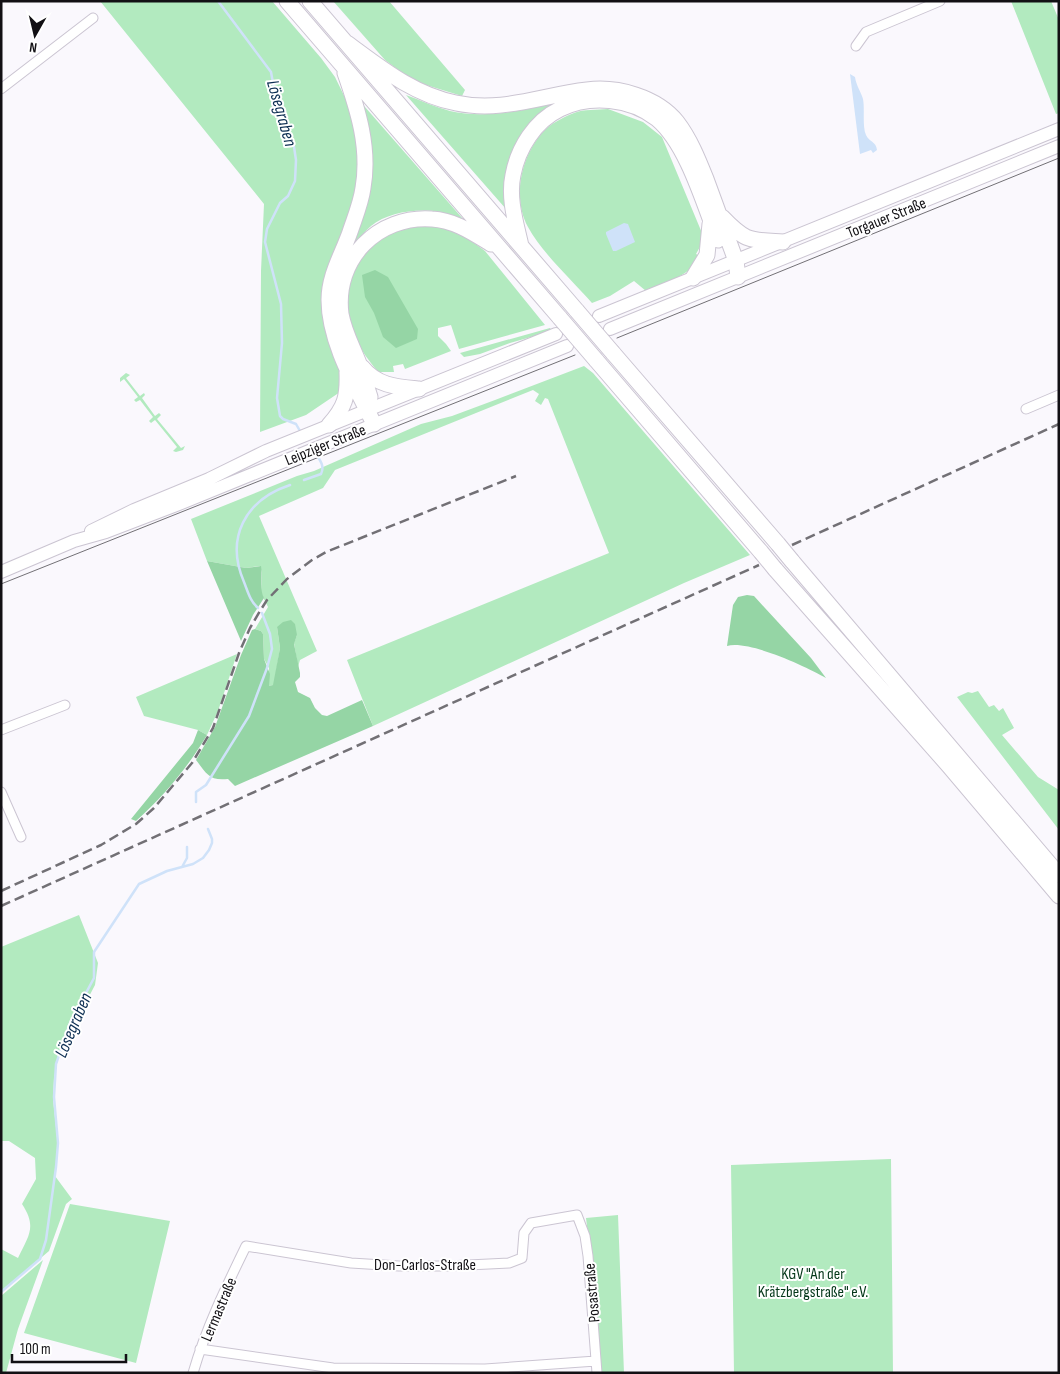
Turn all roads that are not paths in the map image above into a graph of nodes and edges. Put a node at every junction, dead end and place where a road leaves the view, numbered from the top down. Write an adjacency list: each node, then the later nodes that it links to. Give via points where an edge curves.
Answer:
1 (287, 1): 7 (highway)
2 (310, 1): 5 (highway)
3 (940, 1): 6 (street, via 866,32)
4 (93, 18): 8 (street)
5 (347, 43): 11 (highway, via 411,88 457,104 500,106 588,90 613,90 633,94 658,105 676,121 692,145); 13 (highway)
6 (856, 46)
7 (343, 66): 14 (highway); 22 (highway, via 365,152 363,188 337,261 329,300 332,328)
8 (1, 89)
9 (1059, 129): 12 (main road, Torgauer Straße)
10 (1059, 146): 16 (main road, Torgauer Straße)
11 (715, 217): 12 (highway, via 747,238); 13 (highway, via 680,147 658,120 646,111 613,100 578,102 545,119 531,133 519,153 512,177 511,197); 15 (highway); 17 (highway, via 707,255)
12 (783, 242): 15 (main road, Torgauer Straße)
13 (521, 246): 35 (highway, bridge)
14 (501, 250): 22 (highway, via 460,226 433,219 404,220 381,229 352,259 342,283 341,315); 36 (highway, bridge)
15 (732, 263): 16 (highway); 17 (main road, Torgauer Straße)
16 (738, 277): 19 (main road, Torgauer Straße)
17 (693, 278): 18 (main road, Torgauer Straße)
18 (599, 316)
19 (610, 329)
20 (556, 334): 23 (main road, Leipziger Straße)
21 (567, 346): 27 (main road, Leipziger Straße)
22 (352, 365): 23 (highway, via 380,382); 25 (highway); 28 (highway, via 346,400)
23 (419, 389): 25 (main road, Leipziger Straße)
24 (1059, 395): 26 (street)
25 (370, 408): 27 (highway); 28 (main road, Leipziger Straße)
26 (1026, 409)
27 (376, 423): 29 (main road, Leipziger Straße, via 115,529)
28 (329, 425): 29 (main road, Leipziger Straße, via 97,527)
29 (81, 538): 30 (main road, Leipziger Straße)
30 (1, 572)
31 (65, 705): 32 (street)
32 (1, 730)
33 (1, 792): 34 (street)
34 (21, 837)
35 (1059, 875)
36 (1059, 896)
37 (577, 1215): 38 (street, Don-Carlos-Straße, via 532,1223 524,1233 522,1258 509,1263 448,1266 351,1263); 40 (street, Posastraße, via 587,1249)
38 (246, 1246): 39 (street, Lermastraße)
39 (200, 1349): 40 (street, via 333,1368 485,1369); 41 (street, Lermastraße)
40 (596, 1361): 42 (street, Posastraße)
41 (193, 1373)
42 (597, 1373)

